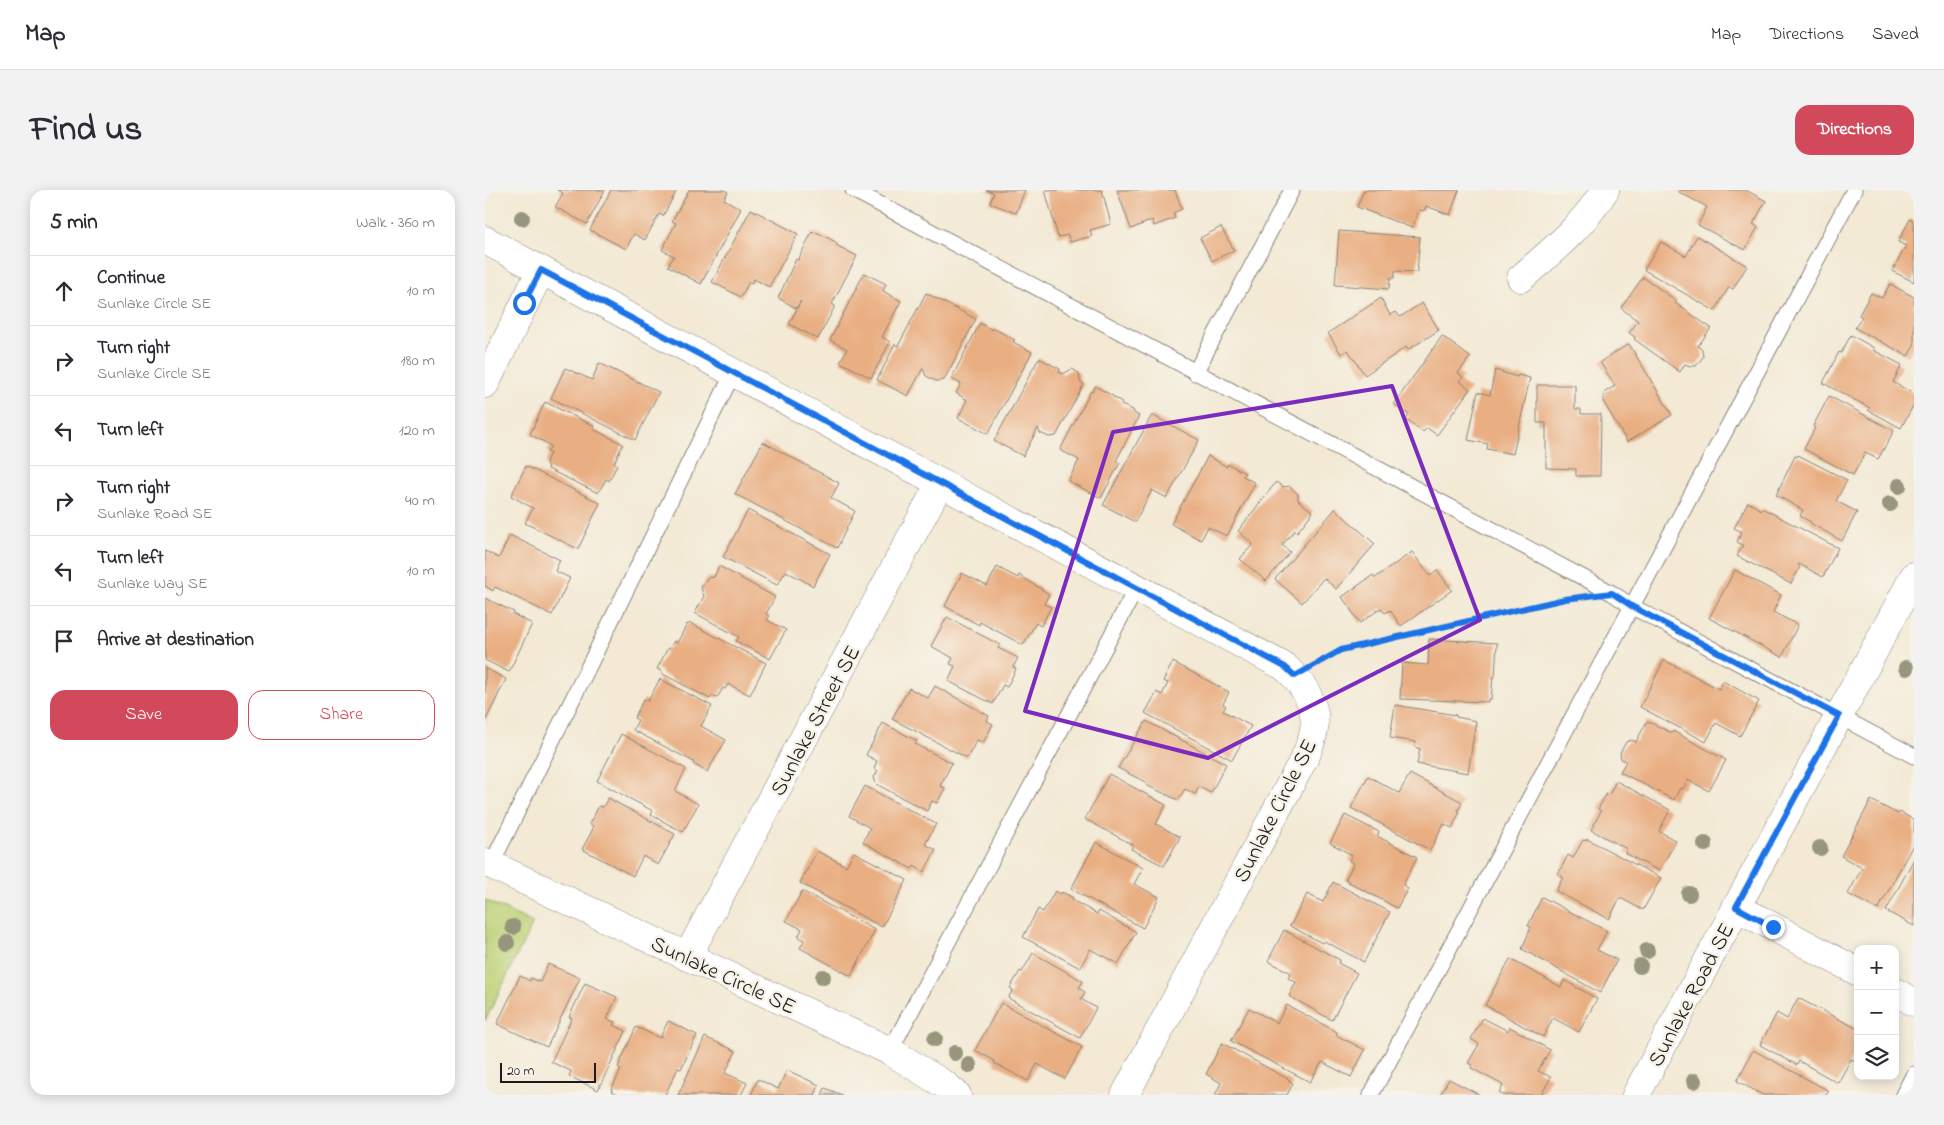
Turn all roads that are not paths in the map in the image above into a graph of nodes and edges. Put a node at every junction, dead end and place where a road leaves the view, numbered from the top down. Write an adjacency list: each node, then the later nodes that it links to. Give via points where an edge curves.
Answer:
1 (853, 190): 9 (lane)
2 (1292, 190): 9 (lane)
3 (1605, 190): 7 (street, via 1594,208 1567,238)
4 (1854, 190): 14 (lane)
5 (485, 240): 6 (street, Sunlake Circle SE)
6 (541, 270): 8 (street, Sunlake Circle SE); 10 (street)
7 (1521, 278)
8 (733, 373): 11 (street, Sunlake Circle SE); 17 (lane)
9 (1195, 373): 14 (lane)
10 (485, 384)
11 (940, 483): 13 (street, Sunlake Circle SE); 19 (street, Sunlake Street SE)
12 (1914, 576): 15 (street, Sunlake Road SE)
13 (1137, 587): 23 (lane); 26 (street, Sunlake Circle SE, via 1285,667 1305,689 1313,708 1314,732 1307,753)
14 (1633, 607): 15 (lane); 27 (lane)
15 (1839, 716): 16 (lane); 18 (street, Sunlake Road SE)
16 (1914, 756)
17 (488, 863): 19 (street, Sunlake Circle SE)
18 (1736, 907): 20 (street); 28 (street, Sunlake Road SE)
19 (687, 956): 23 (street, Sunlake Circle SE)
20 (1854, 970)
21 (1899, 994): 22 (street)
22 (1914, 1002)
23 (890, 1051): 25 (street, Sunlake Circle SE)
24 (1914, 1074): 29 (lane)
25 (957, 1095)
26 (1125, 1095)
27 (1371, 1095)
28 (1636, 1095)
29 (1903, 1095)

